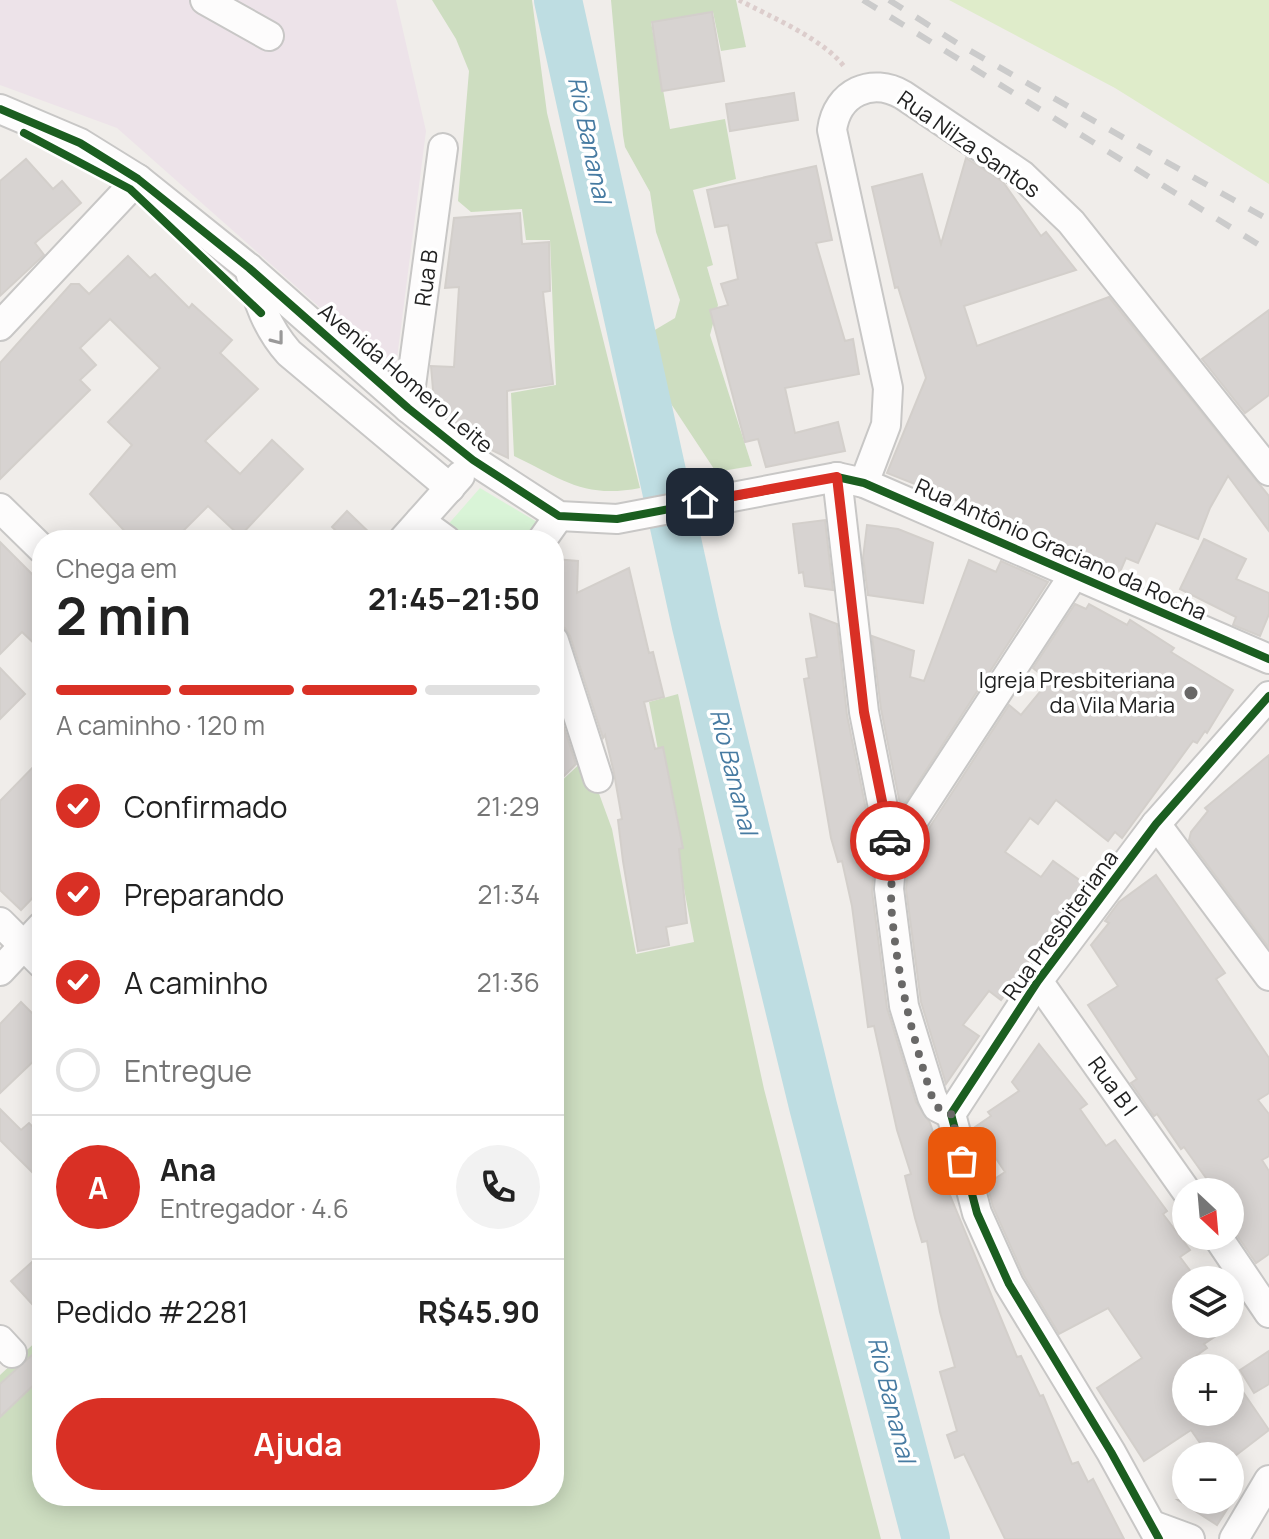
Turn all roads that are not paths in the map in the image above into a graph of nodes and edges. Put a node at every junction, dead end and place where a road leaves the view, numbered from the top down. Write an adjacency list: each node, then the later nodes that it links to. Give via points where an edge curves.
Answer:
1 (205, 0): 2 (street)
2 (269, 36)
3 (0, 109): 5 (street, Avenida Homero Leite, via 80,143)
4 (443, 148): 8 (street, Rua B)
5 (138, 179): 6 (street, Avenida Homero Leite); 7 (street)
6 (249, 268): 8 (street, Avenida Homero Leite); 12 (street, one-way to 12, via 261,313 289,353)
7 (0, 326)
8 (408, 408): 9 (street, Avenida Homero Leite)
9 (473, 460): 12 (street); 14 (street, Avenida Homero Leite)
10 (1269, 471): 11 (street, Rua Nilza Santos, via 1071,222 1040,191 885,87 860,90 840,105 832,130 888,388 886,425)
11 (850, 480): 14 (street, Avenida Homero Leite, via 783,485 617,519); 18 (street, Rua Antônio Graciano da Rocha); 24 (street, via 864,712)
12 (450, 488): 15 (street)
13 (0, 508): 17 (street)
14 (559, 516): 16 (street)
15 (412, 530)
16 (549, 530)
17 (32, 539)
18 (1075, 573): 19 (street, Rua Antônio Graciano da Rocha); 24 (street)
19 (1269, 659)
20 (564, 672): 22 (street)
21 (1269, 696): 23 (street, Rua Presbiteriana)
22 (598, 778)
23 (1156, 824): 29 (street); 30 (street, Rua Presbiteriana)
24 (892, 853): 31 (street, via 889,889 904,1006 932,1097 937,1107)
25 (0, 922): 26 (street)
26 (32, 942)
27 (32, 948): 28 (street)
28 (0, 971)
29 (1269, 976)
30 (1038, 981): 31 (street, Rua Presbiteriana); 32 (street, Rua B I)
31 (951, 1114): 36 (street, via 977,1213 1009,1284)
32 (1177, 1178)
33 (1226, 1250): 34 (street)
34 (1269, 1313)
35 (1269, 1480): 37 (street)
36 (1156, 1532): 38 (street)
37 (1233, 1537)
38 (1190, 1539)

